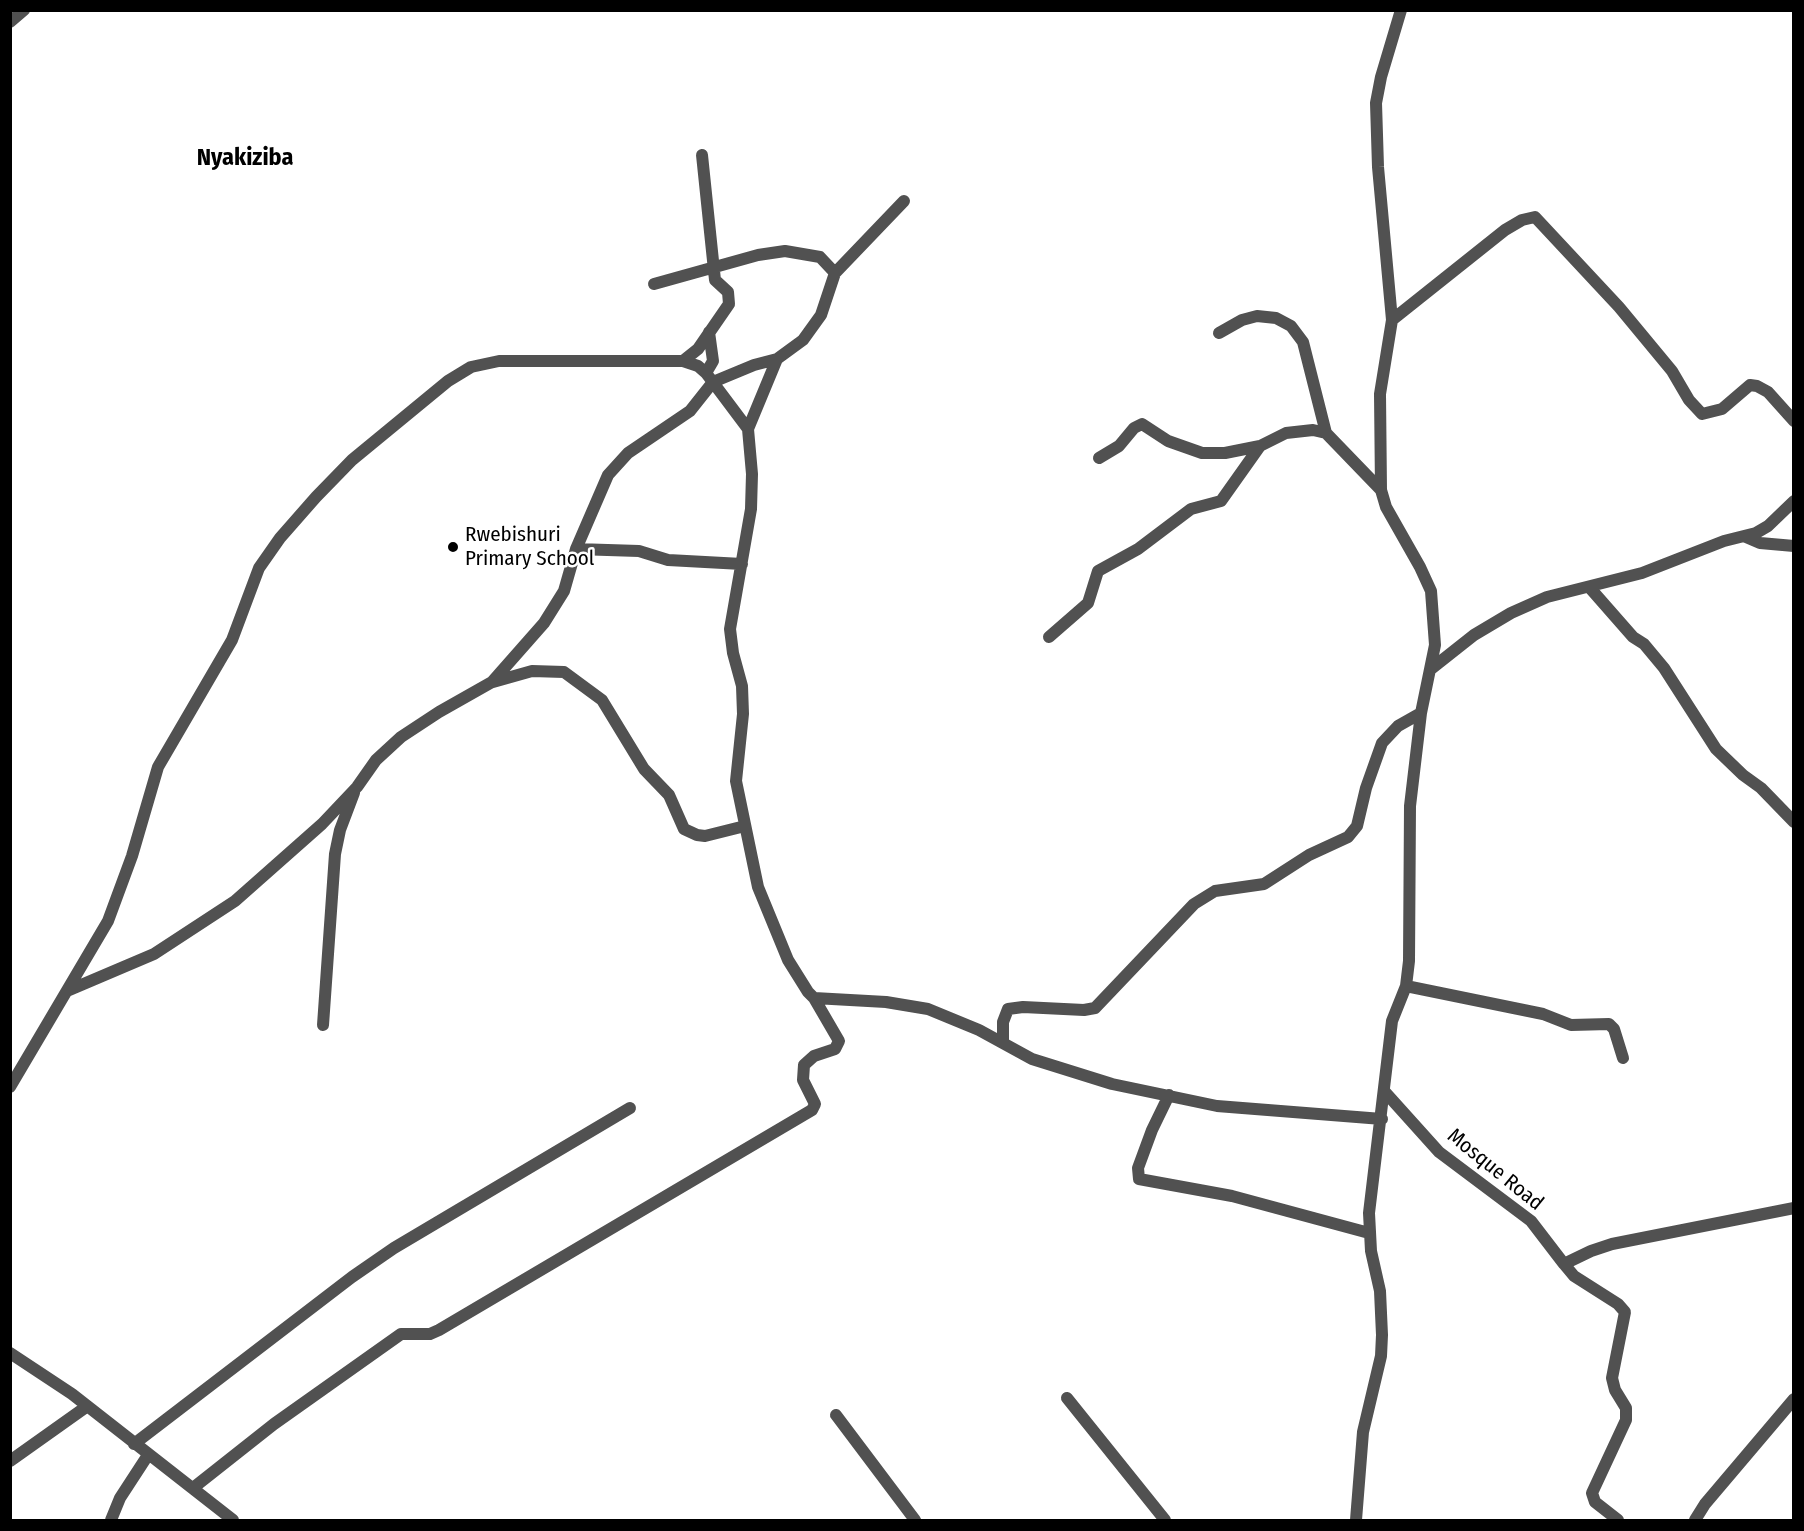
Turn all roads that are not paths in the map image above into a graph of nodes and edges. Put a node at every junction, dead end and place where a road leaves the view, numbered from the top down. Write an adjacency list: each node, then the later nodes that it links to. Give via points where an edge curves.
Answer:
1 (24, 10): 3 (street)
2 (1401, 10): 9 (street, via 1381,77 1376,119)
3 (10, 22)
4 (702, 156): 6 (street)
5 (904, 201): 7 (street)
6 (715, 268): 7 (street, via 785,251 820,257); 8 (street); 10 (street, via 715,280 728,292 729,304)
7 (835, 273): 12 (street, via 827,301 811,331)
8 (654, 284)
9 (1392, 320): 15 (street, via 1505,230 1535,217 1619,307 1702,414 1722,409 1750,385 1768,392); 20 (street, via 1380,394)
10 (709, 332): 13 (street, via 698,349); 14 (street, via 713,362)
11 (1219, 333): 17 (street, via 1257,316 1276,318 1292,326 1303,342)
12 (777, 359): 14 (street); 16 (street)
13 (683, 361): 14 (street, via 698,366); 35 (street, via 499,361 471,367 448,381 344,468 280,538 259,568 232,640 158,767 120,893)
14 (710, 377): 16 (street); 24 (street, via 690,411 628,453 608,475)
15 (1794, 421)
16 (748, 429): 25 (street, via 751,509)
17 (1326, 433): 18 (street, via 1293,432); 20 (street)
18 (1260, 446): 19 (street, via 1203,453 1168,441 1142,424); 27 (street, via 1221,501 1191,509 1138,549 1098,571 1088,603)
19 (1099, 458)
20 (1381, 490): 28 (street, via 1386,507 1431,591 1435,645)
21 (1794, 501): 22 (street, via 1768,526)
22 (1746, 537): 23 (street, via 1760,543); 26 (street, via 1724,540 1642,573)
23 (1794, 546)
24 (576, 549): 25 (street, via 639,551 668,560); 29 (street, via 564,591 555,607)
25 (742, 564): 33 (street, via 730,629 742,686 743,714 735,781)
26 (1590, 588): 28 (street, via 1547,597 1511,613 1474,635); 32 (street, via 1664,668 1716,749)
27 (1049, 637)
28 (1431, 669): 30 (street)
29 (492, 682): 31 (street, via 401,737 376,760); 33 (street, via 532,671 564,672 602,700 644,769 669,795 684,829 705,836)
30 (1421, 713): 34 (street, via 1410,806); 38 (street, via 1398,726 1382,743 1357,826 1348,837 1291,865 1263,884 1215,891 1194,904 1095,1008 1008,1009)
31 (357, 787): 35 (street, via 322,824 216,915 154,954); 37 (street, via 335,854)
32 (1794, 822)
33 (745, 826): 36 (street, via 758,887 788,960)
34 (1406, 986): 39 (street, via 1543,1014 1571,1025 1609,1024); 41 (street, via 1392,1021)
35 (67, 991): 40 (street)
36 (814, 998): 38 (street, via 928,1009); 56 (street, via 839,1041 835,1049 814,1056 804,1065 803,1080 815,1104 812,1110 439,1330 430,1334 400,1334 274,1424)
37 (323, 1025)
38 (1003, 1042): 42 (street, via 1032,1059 1072,1073)
39 (1623, 1058)
40 (10, 1087)
41 (1385, 1092): 44 (street); 47 (street, Mosque Road, via 1439,1152 1531,1221)
42 (1168, 1095): 44 (street, via 1217,1106); 46 (street, via 1138,1168 1139,1179 1232,1196)
43 (630, 1108): 53 (street, via 394,1248)
44 (1382, 1119): 46 (street)
45 (1794, 1208): 47 (street, via 1612,1244)
46 (1369, 1233): 61 (street, via 1380,1291 1382,1335 1381,1356 1363,1431)
47 (1564, 1264): 62 (street, Mosque Road, via 1574,1276 1624,1312 1612,1378 1626,1408 1626,1420 1592,1492 1595,1502)
48 (10, 1353): 51 (street)
49 (1067, 1398): 60 (street)
50 (1794, 1399): 63 (street)
51 (86, 1407): 53 (street); 55 (street)
52 (836, 1415): 59 (street)
53 (134, 1444): 54 (street)
54 (148, 1455): 56 (street); 57 (street, via 124,1491)
55 (10, 1461)
56 (194, 1488): 58 (street)
57 (111, 1521)
58 (233, 1521)
59 (915, 1521)
60 (1165, 1521)
61 (1356, 1521)
62 (1618, 1521)
63 (1695, 1521)

